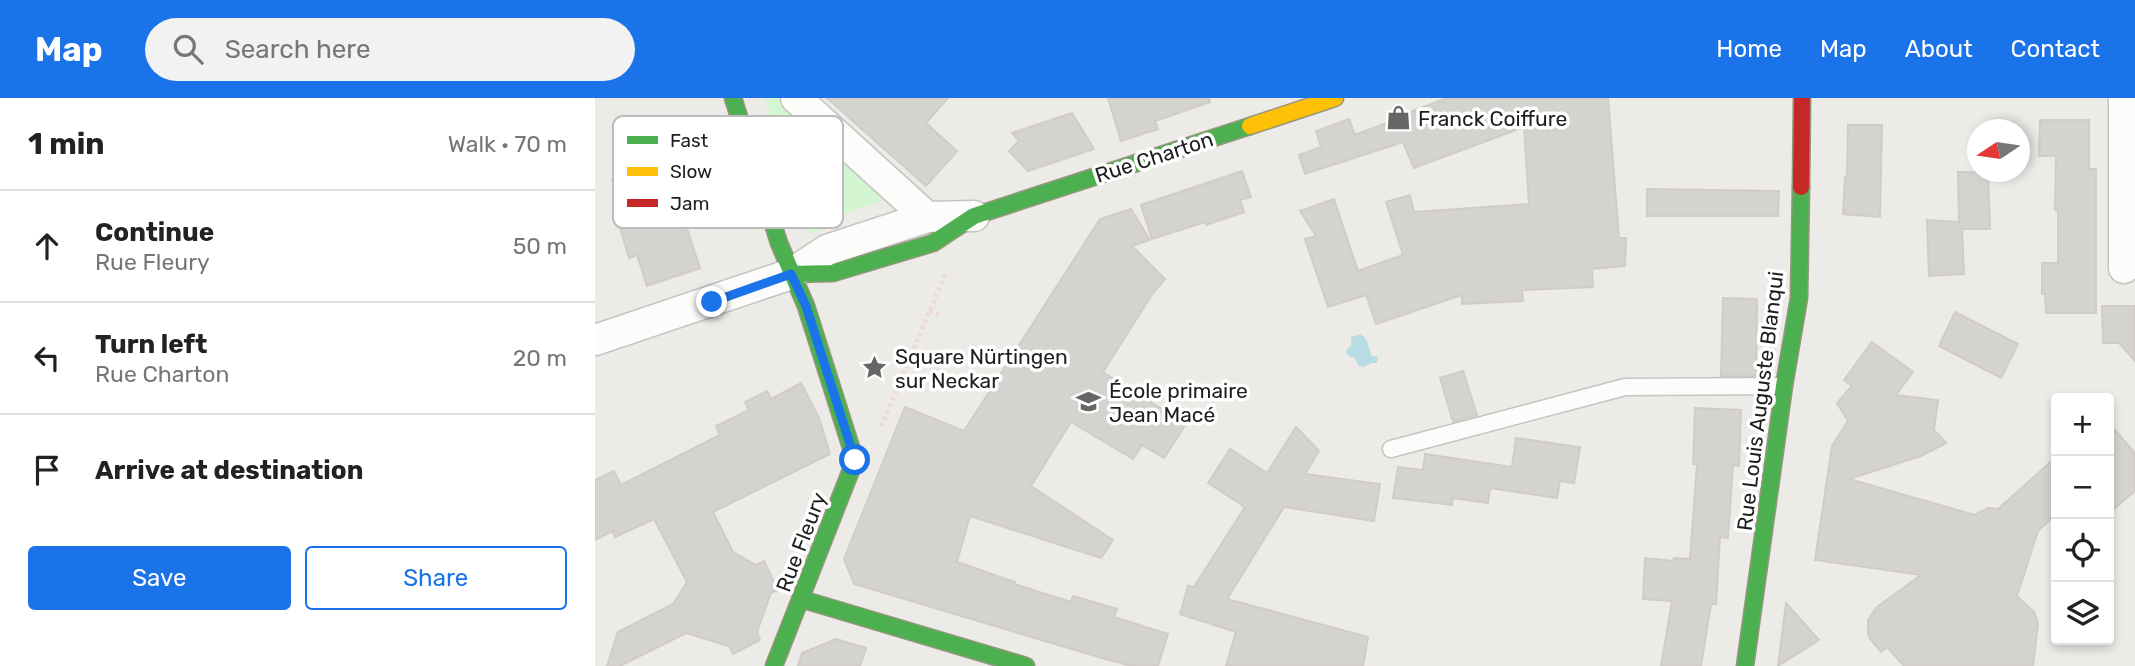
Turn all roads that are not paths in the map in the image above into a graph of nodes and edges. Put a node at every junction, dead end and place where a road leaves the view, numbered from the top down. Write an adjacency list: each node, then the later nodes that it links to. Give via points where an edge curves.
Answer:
1 (733, 98): 6 (street)
2 (796, 98): 7 (street)
3 (1335, 98): 9 (street, Rue Charton)
4 (1802, 98): 15 (street, Rue Louis Auguste Blanqui, via 1799,298)
5 (2124, 98): 12 (street)
6 (739, 116)
7 (816, 116)
8 (843, 141): 10 (street)
9 (974, 216): 10 (street, Rue Charton); 13 (street, Rue Charton, via 933,243 833,273)
10 (927, 217): 13 (street, Rue Charton, via 827,250)
11 (774, 228): 13 (street)
12 (2124, 268)
13 (791, 274): 14 (street, Rue Charton); 17 (street, Rue Fleury, via 806,306 855,460)
14 (595, 340)
15 (1784, 386): 16 (lane, via 1625,387); 20 (street, Rue Louis Auguste Blanqui)
16 (1391, 449)
17 (801, 599): 18 (street, Rue Fleury); 19 (street)
18 (774, 666)
19 (1026, 666)
20 (1745, 666)

